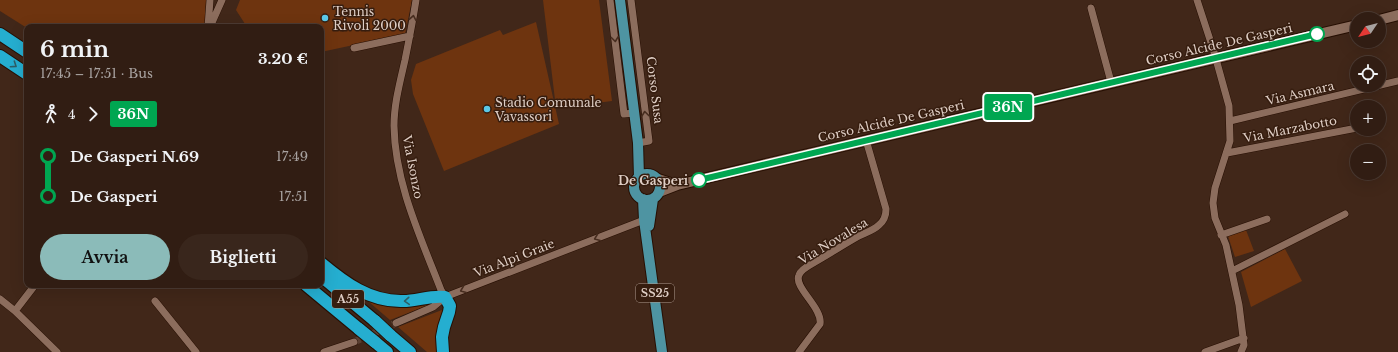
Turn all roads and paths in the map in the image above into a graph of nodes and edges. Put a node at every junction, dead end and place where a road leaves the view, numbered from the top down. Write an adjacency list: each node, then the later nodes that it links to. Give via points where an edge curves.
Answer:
1 (210, 0): 12 (street)
2 (222, 0): 13 (street)
3 (416, 0): 18 (street, Via Isonzo, one-way to 3)
4 (610, 0): 11 (street, Corso Susa)
5 (620, 0): 11 (main road, Corso Susa)
6 (631, 0): 15 (street, Corso Susa)
7 (1197, 0): 22 (street)
8 (1091, 8): 25 (street)
9 (1398, 16): 10 (street)
10 (1386, 19)
11 (618, 20): 16 (main road, Corso Susa); 26 (street, Corso Susa, one-way to 26)
12 (209, 24)
13 (210, 24)
14 (1350, 27): 22 (street, Corso Alcide De Gasperi)
15 (635, 31): 16 (street); 30 (street, Corso Susa, one-way to 15, via 649,141)
16 (624, 32): 26 (main road, Corso Susa)
17 (0, 34): 20 (highway)
18 (410, 36): 19 (street); 46 (street, Via Isonzo, via 396,105 395,143 406,197)
19 (354, 48)
20 (24, 50)
21 (0, 56): 23 (highway, one-way to 23)
22 (1216, 58): 25 (street, Corso Alcide De Gasperi); 27 (street, via 1229,106)
23 (24, 72)
24 (1398, 81): 27 (street, Via Asmara)
25 (1111, 82): 29 (street, Corso Alcide De Gasperi)
26 (629, 113): 30 (main road, Corso Susa)
27 (1230, 121): 31 (street)
28 (1350, 129): 31 (street, Via Marzabotto)
29 (866, 140): 34 (street, Corso Alcide De Gasperi); 60 (street, Via Novalesa, via 886,209 885,218 878,226 806,268 799,275 799,285 821,320)
30 (638, 143): 32 (main road, Corso Susa / SS25); 33 (main road, Corso Susa / SS25)
31 (1227, 153): 39 (street, via 1215,188 1213,204)
32 (639, 177): 33 (main road, via 644,174); 35 (main road, SS25, via 634,189 637,195)
33 (653, 177): 34 (street); 35 (main road, SS25, via 660,186)
34 (677, 185): 35 (street, Corso Alcide De Gasperi)
35 (652, 197): 38 (main road, SS25); 40 (main road, SS25)
36 (1345, 214): 42 (street)
37 (1267, 219): 39 (street)
38 (644, 220): 40 (main road, SS25); 46 (street, Via Alpi Graie, one-way to 46)
39 (1221, 235): 42 (street)
40 (648, 236): 59 (main road, SS25)
41 (324, 265): 46 (highway, one-way to 41, via 402,302 374,297 358,291)
42 (1232, 271): 51 (street)
43 (324, 278): 57 (highway, A55, bridge)
44 (33, 288): 49 (street)
45 (310, 288): 53 (highway, A55, bridge)
46 (445, 297): 50 (street, Via Alpi Graie, via 433,307); 58 (highway, via 450,312 442,337)
47 (0, 299): 49 (street)
48 (155, 301): 55 (street)
49 (15, 311): 54 (street)
50 (396, 323)
51 (1244, 338): 61 (street); 62 (street)
52 (354, 342): 56 (street)
53 (382, 348)
54 (57, 352)
55 (196, 352)
56 (324, 352)
57 (410, 352)
58 (443, 352)
59 (662, 352)
60 (799, 352)
61 (1205, 352)
62 (1241, 352)

